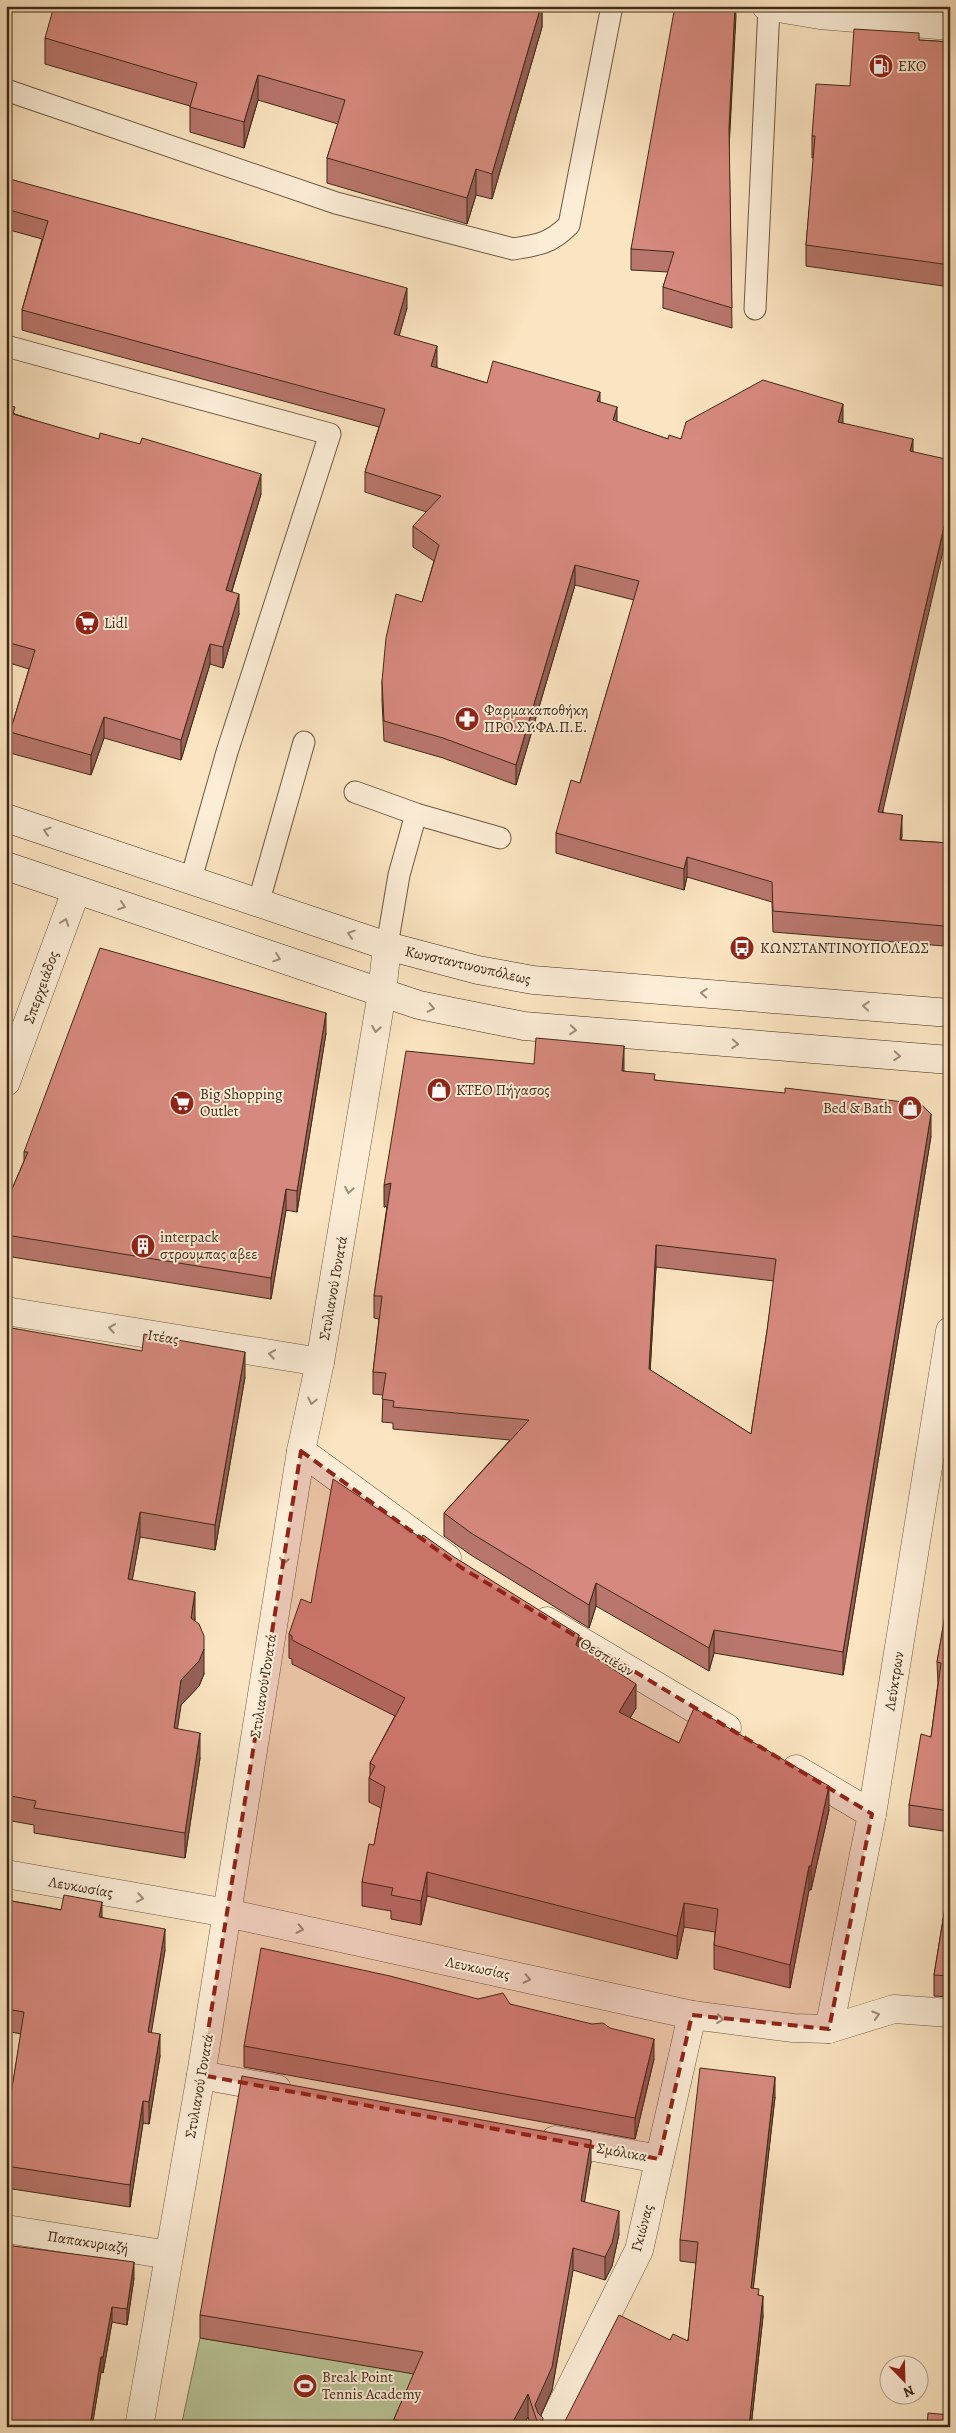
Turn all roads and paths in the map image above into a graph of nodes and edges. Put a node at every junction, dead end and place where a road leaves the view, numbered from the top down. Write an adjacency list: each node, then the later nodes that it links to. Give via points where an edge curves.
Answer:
1 (612, 6): 4 (lane, via 569,225 555,238 537,246 513,249 336,204)
2 (767, 7): 3 (street); 5 (lane)
3 (950, 26)
4 (6, 90)
5 (755, 309)
6 (6, 346): 13 (lane, via 330,434 227,752)
7 (304, 742): 15 (lane)
8 (355, 792): 9 (lane)
9 (416, 814): 11 (lane); 16 (lane, via 399,875)
10 (6, 818): 13 (street, Κωνσταντινουπόλεως, one-way to 10)
11 (500, 838)
12 (6, 866): 14 (street)
13 (191, 879): 15 (street, Κωνσταντινουπόλεως)
14 (76, 891): 17 (street, one-way to 17); 20 (street, Σπερχειάδος, one-way to 14)
15 (258, 904): 16 (street, Κωνσταντινουπόλεως, one-way to 15)
16 (386, 946): 17 (street, Στυλιανού Γονατά); 18 (street, Κωνσταντινουπόλεως, one-way to 16, via 533,980 478,970)
17 (382, 993): 19 (street, one-way to 19, via 459,1014 524,1026); 23 (street, Στυλιανού Γονατά, one-way to 23)
18 (950, 1013)
19 (950, 1060)
20 (6, 1082)
21 (6, 1311): 23 (street, Ιτέας, one-way to 21)
22 (950, 1331): 29 (street, Λεύκτρων)
23 (320, 1362): 24 (street, Στυλιανού Γονατά, one-way to 24)
24 (301, 1451): 25 (street); 31 (street, Στυλιανού Γονατά, one-way to 31)
25 (470, 1573)
26 (528, 1609): 27 (street, Θεσπιέων)
27 (746, 1740)
28 (771, 1754): 29 (street)
29 (872, 1814): 34 (street, Λεύκτρων)
30 (6, 1874): 31 (street, Λευκωσίας, one-way to 31)
31 (227, 1913): 33 (street, Λευκωσίας, one-way to 33); 35 (street, Στυλιανού Γονατά)
32 (950, 2013): 34 (street, Λευκωσίας, one-way to 32, via 894,2009)
33 (692, 2015): 34 (street, Λευκωσίας, one-way to 34, via 793,2028); 38 (street, Γκιώνας)
34 (829, 2029)
35 (201, 2075): 36 (street); 40 (street, Στυλιανού Γονατά)
36 (299, 2093)
37 (533, 2136): 38 (street, Σμόλικα)
38 (659, 2159): 42 (street, Γκιώνας, via 639,2250)
39 (6, 2229): 40 (street, Παπακυριαζή)
40 (169, 2255): 41 (street, Στυλιανού Γονατά)
41 (139, 2427)
42 (551, 2427)

